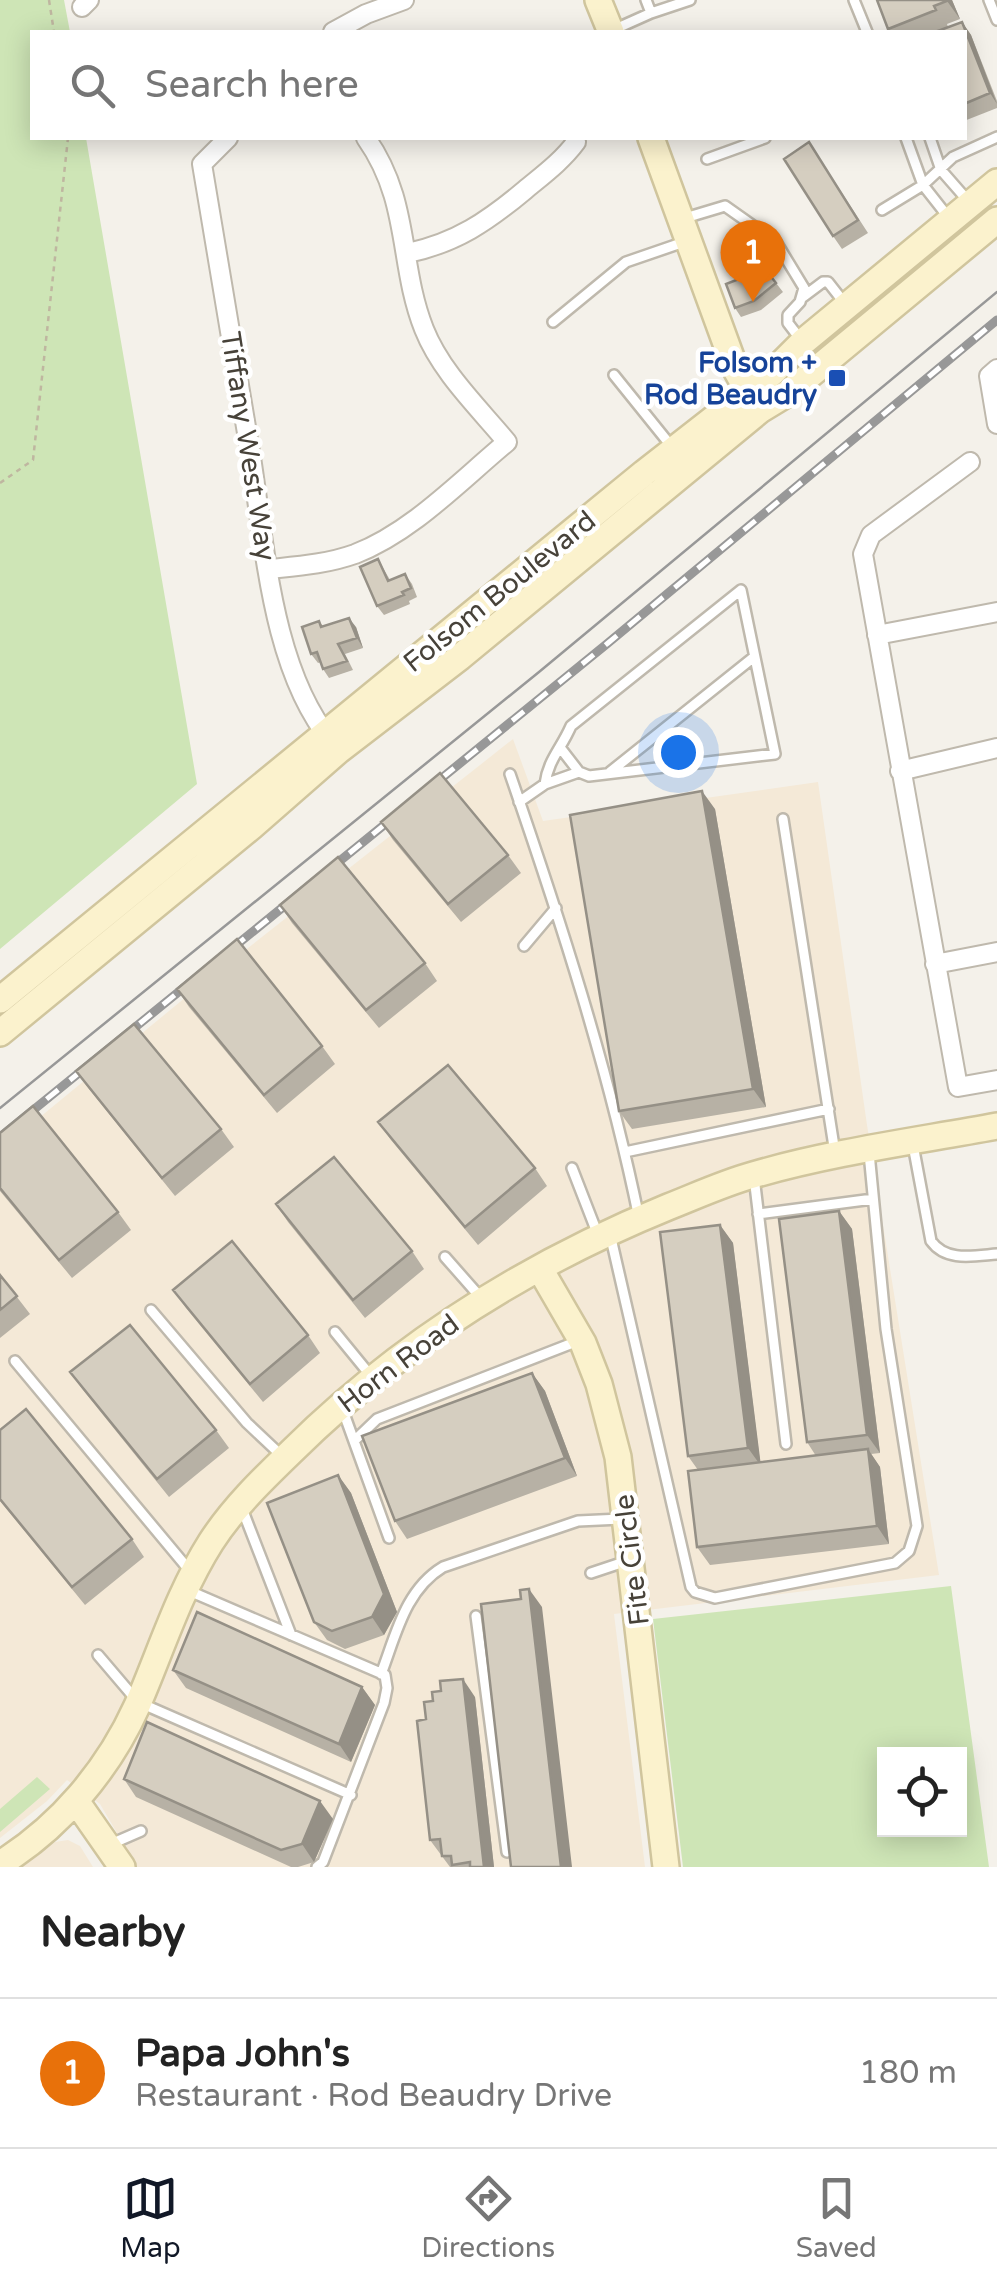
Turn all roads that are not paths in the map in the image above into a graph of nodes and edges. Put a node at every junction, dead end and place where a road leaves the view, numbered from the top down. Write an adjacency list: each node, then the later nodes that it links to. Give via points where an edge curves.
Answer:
1 (404, 0): 9 (street)
2 (598, 0): 10 (main road)
3 (646, 0): 7 (lane)
4 (690, 0): 7 (lane)
5 (854, 0): 12 (lane)
6 (990, 0): 8 (lane)
7 (652, 13): 11 (lane)
8 (997, 20)
9 (338, 30)
10 (610, 30)
11 (615, 30)
12 (866, 30)
13 (997, 137): 22 (lane, via 953,157)
14 (226, 140): 40 (street, Tiffany West Way, via 202,164)
15 (367, 140): 29 (street, via 389,178)
16 (652, 140): 28 (main road)
17 (760, 140): 21 (lane)
18 (907, 140): 24 (lane)
19 (931, 140): 22 (lane)
20 (576, 142): 29 (street, via 486,222 455,240)
21 (708, 159)
22 (941, 170): 24 (lane); 26 (lane)
23 (997, 182): 26 (main road, Folsom Boulevard)
24 (923, 185): 25 (lane); 26 (lane)
25 (882, 210)
26 (961, 212): 31 (main road, Folsom Boulevard)
27 (997, 220): 36 (main road, Folsom Boulevard, via 788,393)
28 (686, 230): 30 (lane, via 725,206 776,242 804,288); 32 (lane, via 626,262); 36 (main road)
29 (408, 253): 40 (street, via 434,351 506,442 391,536 338,559)
30 (801, 299): 31 (lane, via 828,282); 33 (lane, via 788,323)
31 (847, 307): 33 (main road, Folsom Boulevard)
32 (553, 322)
33 (803, 342): 36 (main road, Folsom Boulevard)
34 (997, 369): 37 (street, via 988,376)
35 (614, 375): 38 (lane)
36 (753, 401): 38 (main road, Folsom Boulevard); 44 (main road, Folsom Boulevard, via 490,632)
37 (997, 424)
38 (674, 449): 44 (main road, Folsom Boulevard)
39 (970, 462): 42 (street, via 865,544)
40 (270, 570): 44 (street, Tiffany West Way, via 288,664)
41 (997, 612): 42 (street)
42 (877, 635): 47 (street)
43 (754, 656): 46 (lane, via 740,590 571,726); 50 (lane); 50 (lane, via 774,754)
44 (332, 742): 58 (main road, Folsom Boulevard); 59 (main road, Folsom Boulevard, via 251,827)
45 (997, 748): 47 (street)
46 (562, 750): 48 (lane); 51 (lane, via 548,764)
47 (900, 771): 57 (street)
48 (579, 772): 50 (lane); 51 (lane)
49 (510, 774): 52 (lane)
50 (608, 774)
51 (545, 784): 52 (lane)
52 (519, 802): 54 (lane)
53 (784, 820): 61 (lane)
54 (556, 908): 55 (lane); 65 (lane)
55 (524, 946)
56 (997, 952): 57 (street)
57 (935, 964): 60 (street, via 958,1087)
58 (0, 1000)
59 (0, 1032)
60 (997, 1080)
61 (828, 1110): 65 (lane); 66 (lane)
62 (997, 1126): 63 (main road, Horn Road)
63 (912, 1142): 64 (main road, Horn Road); 73 (lane, via 938,1251)
64 (868, 1150): 66 (main road, Horn Road); 69 (lane)
65 (625, 1152): 71 (lane)
66 (836, 1156): 68 (main road, Horn Road)
67 (572, 1168): 72 (lane)
68 (753, 1174): 70 (lane); 71 (main road, Horn Road)
69 (873, 1199): 70 (lane); 72 (lane, via 915,1538 895,1563 715,1598 691,1586 646,1378)
70 (758, 1214): 84 (lane)
71 (639, 1219): 72 (main road, Horn Road)
72 (604, 1234): 75 (main road, Horn Road)
73 (997, 1254)
74 (445, 1257): 76 (lane)
75 (540, 1269): 76 (main road, Horn Road); 79 (main road, Fite Circle)
76 (484, 1300): 81 (main road, Horn Road)
77 (150, 1310): 85 (lane)
78 (334, 1332): 81 (lane)
79 (581, 1340): 83 (lane, via 377,1419); 87 (main road, Fite Circle, via 610,1422)
80 (15, 1361): 91 (lane)
81 (373, 1378): 82 (main road, Horn Road)
82 (341, 1405): 83 (lane); 85 (main road, Horn Road)
83 (354, 1441): 88 (lane)
84 (786, 1444)
85 (284, 1458): 86 (main road, Horn Road)
86 (240, 1503): 91 (main road, Horn Road); 93 (lane)
87 (626, 1518): 89 (main road, Fite Circle); 95 (lane, via 578,1521 425,1578)
88 (389, 1538)
89 (631, 1560): 90 (lane); 104 (main road, Fite Circle)
90 (591, 1573)
91 (188, 1581): 93 (lane); 96 (main road, Horn Road)
92 (476, 1616): 100 (lane)
93 (290, 1635): 95 (lane)
94 (98, 1655): 96 (lane)
95 (381, 1674): 97 (lane, via 384,1703)
96 (138, 1702): 97 (lane); 98 (main road, Horn Road, via 119,1742)
97 (350, 1794): 103 (lane)
98 (76, 1801): 101 (main road); 102 (main road, Horn Road)
99 (141, 1831): 101 (lane)
100 (507, 1852)
101 (114, 1856)
102 (0, 1864)
103 (317, 1867)
104 (666, 1867)

